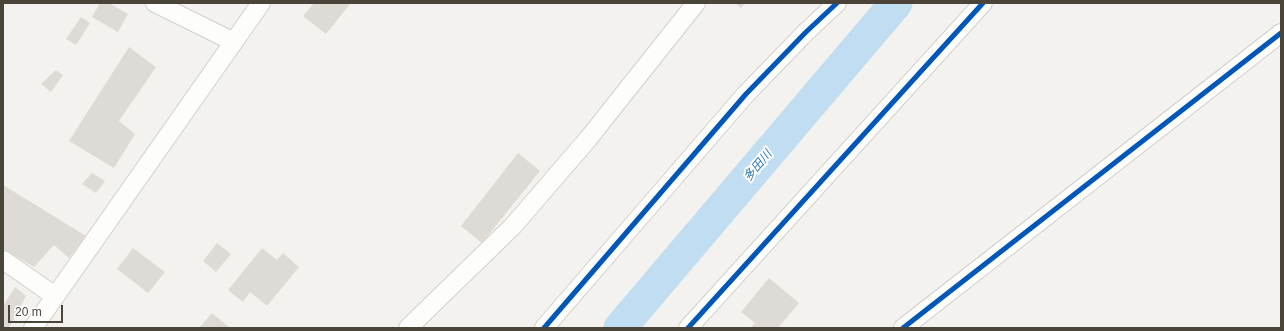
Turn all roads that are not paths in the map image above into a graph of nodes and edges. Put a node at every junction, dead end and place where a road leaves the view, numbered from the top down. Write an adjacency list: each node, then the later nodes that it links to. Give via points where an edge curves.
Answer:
1 (155, 3): 7 (street)
2 (261, 3): 7 (street)
3 (696, 3): 11 (street, via 588,140 513,226)
4 (837, 3): 12 (street, via 746,94)
5 (983, 3): 13 (street)
6 (1281, 33): 14 (street)
7 (234, 42): 9 (street)
8 (3, 260): 9 (street)
9 (55, 296): 10 (street)
10 (40, 326)
11 (408, 328)
12 (544, 328)
13 (688, 328)
14 (903, 328)

